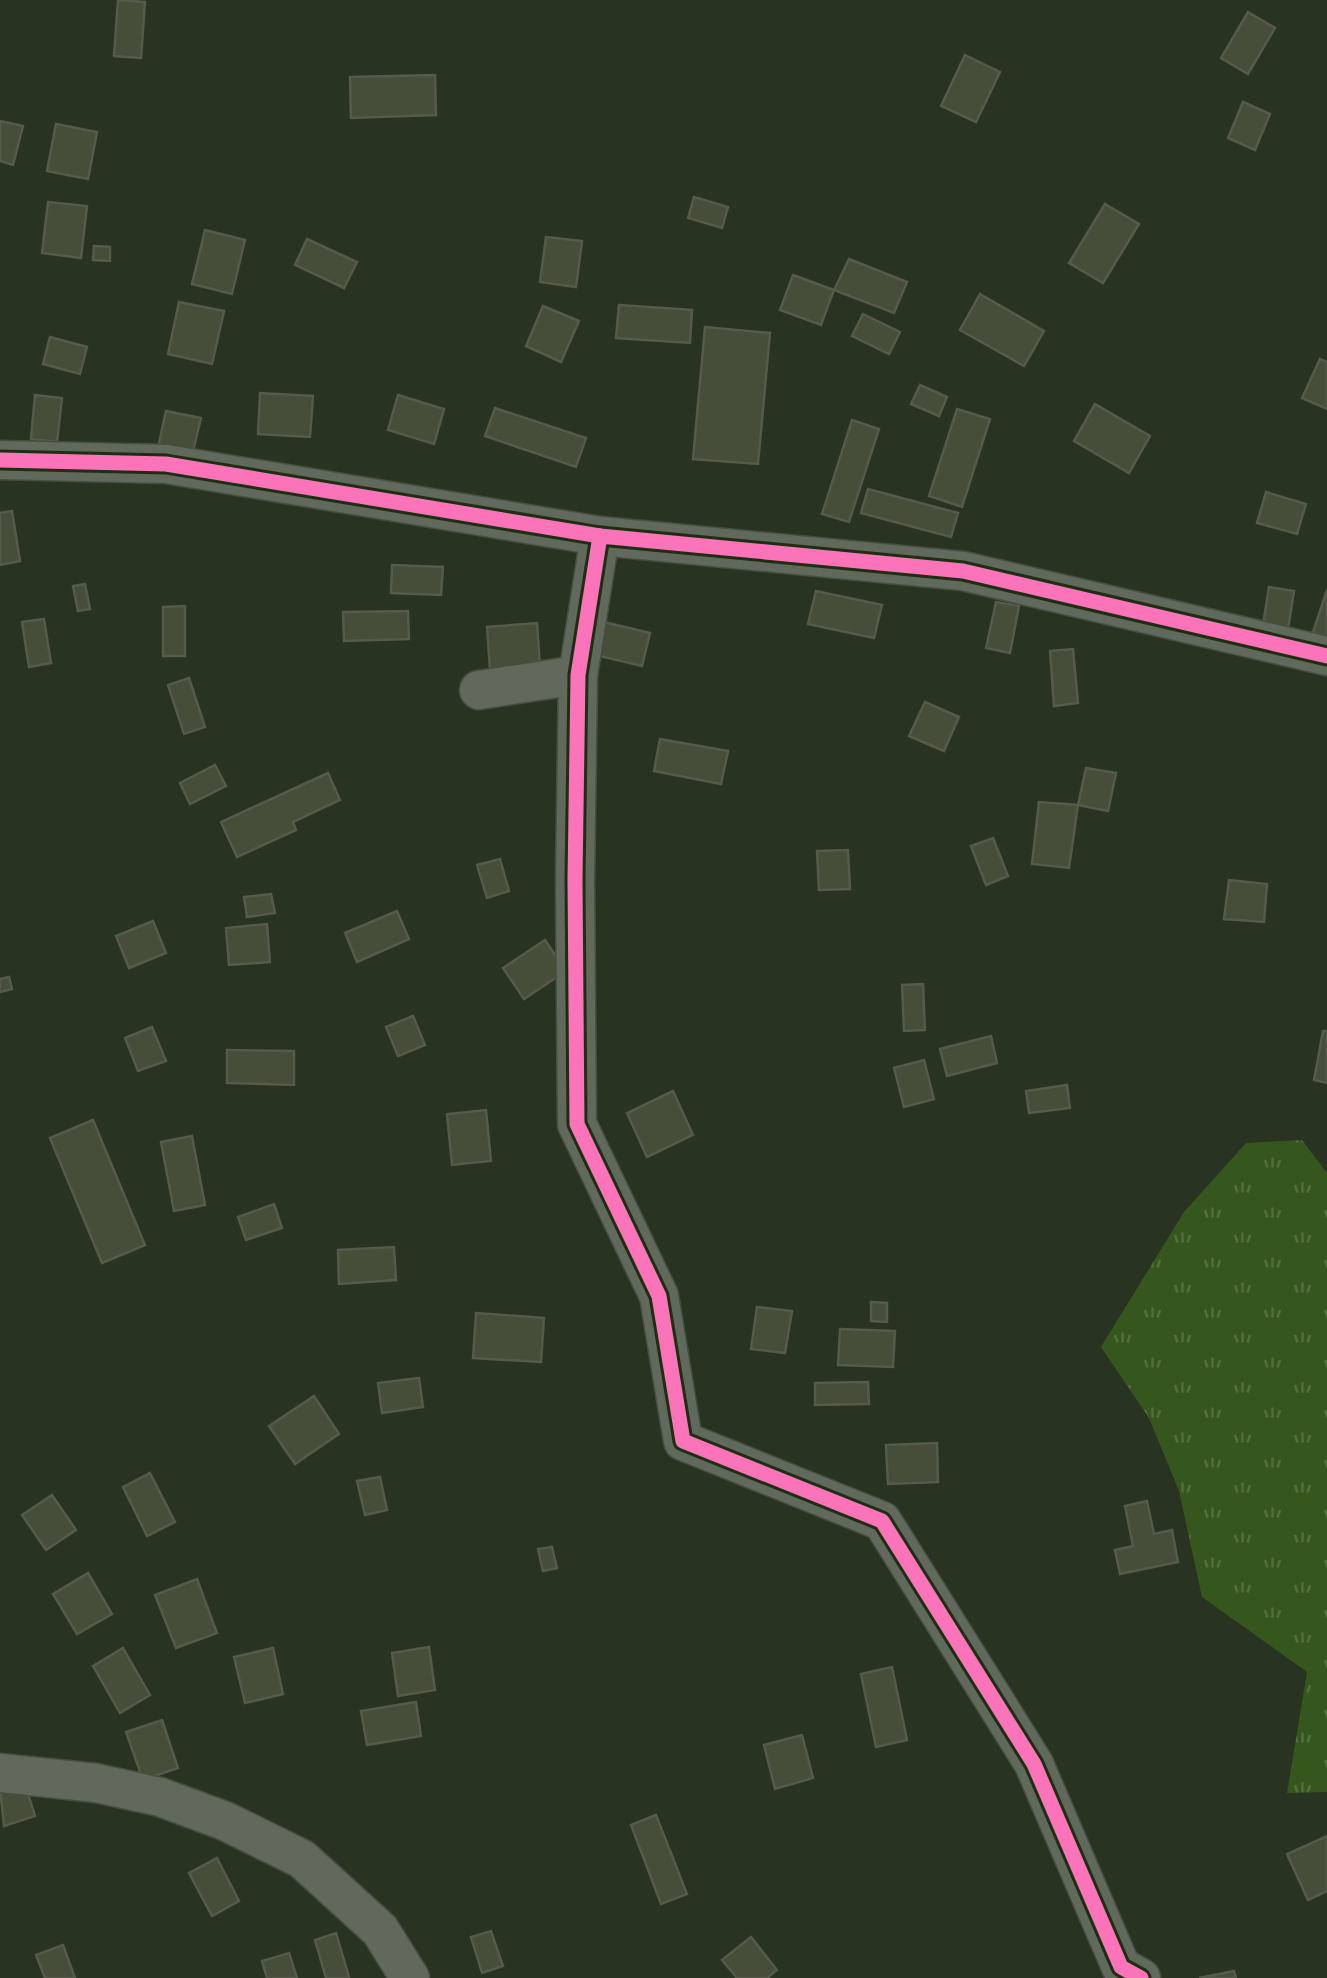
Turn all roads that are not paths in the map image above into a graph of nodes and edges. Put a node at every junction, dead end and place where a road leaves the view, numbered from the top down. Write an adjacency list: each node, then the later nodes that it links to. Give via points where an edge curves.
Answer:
1 (0, 460): 2 (street, via 166,464)
2 (600, 536): 3 (street, via 963,571); 4 (street)
3 (1327, 656)
4 (578, 675): 5 (street); 8 (street, via 577,1124 659,1296 683,1440 882,1521 1034,1764 1121,1967)
5 (479, 690)
6 (0, 1773): 7 (street, via 96,1782 160,1797 302,1859 380,1930)
7 (410, 1978)
8 (1141, 1978)

